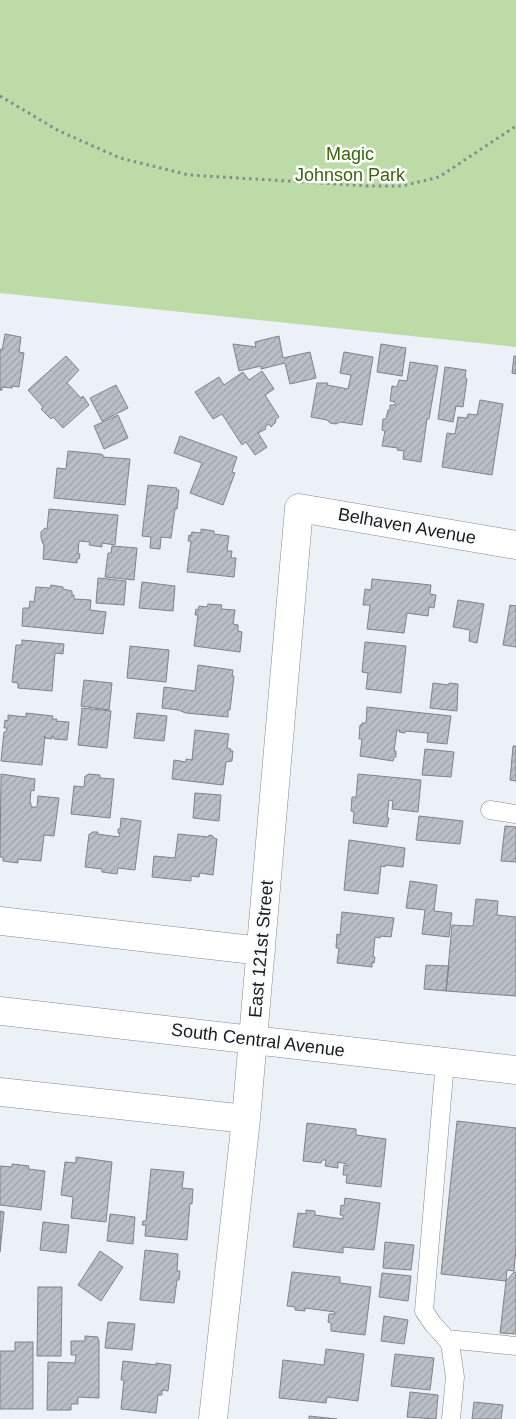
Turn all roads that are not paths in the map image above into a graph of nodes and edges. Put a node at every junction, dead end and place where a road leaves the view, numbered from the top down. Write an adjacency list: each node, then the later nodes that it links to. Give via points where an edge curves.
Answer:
1 (299, 508): 2 (street, Belhaven Avenue); 6 (street, East 121st Street)
2 (516, 545)
3 (490, 810): 4 (lane)
4 (516, 814)
5 (0, 922): 6 (street)
6 (261, 951): 8 (street, East 121st Street)
7 (0, 1011): 8 (street, South Central Avenue)
8 (253, 1039): 9 (street, South Central Avenue); 12 (street, East 121st Street)
9 (445, 1062): 10 (street, South Central Avenue); 13 (lane, via 424,1310)
10 (516, 1070)
11 (0, 1092): 12 (street)
12 (246, 1119): 15 (street, East 121st Street)
13 (447, 1339): 14 (lane); 16 (lane, via 454,1377)
14 (516, 1346)
15 (213, 1419)
16 (451, 1419)

